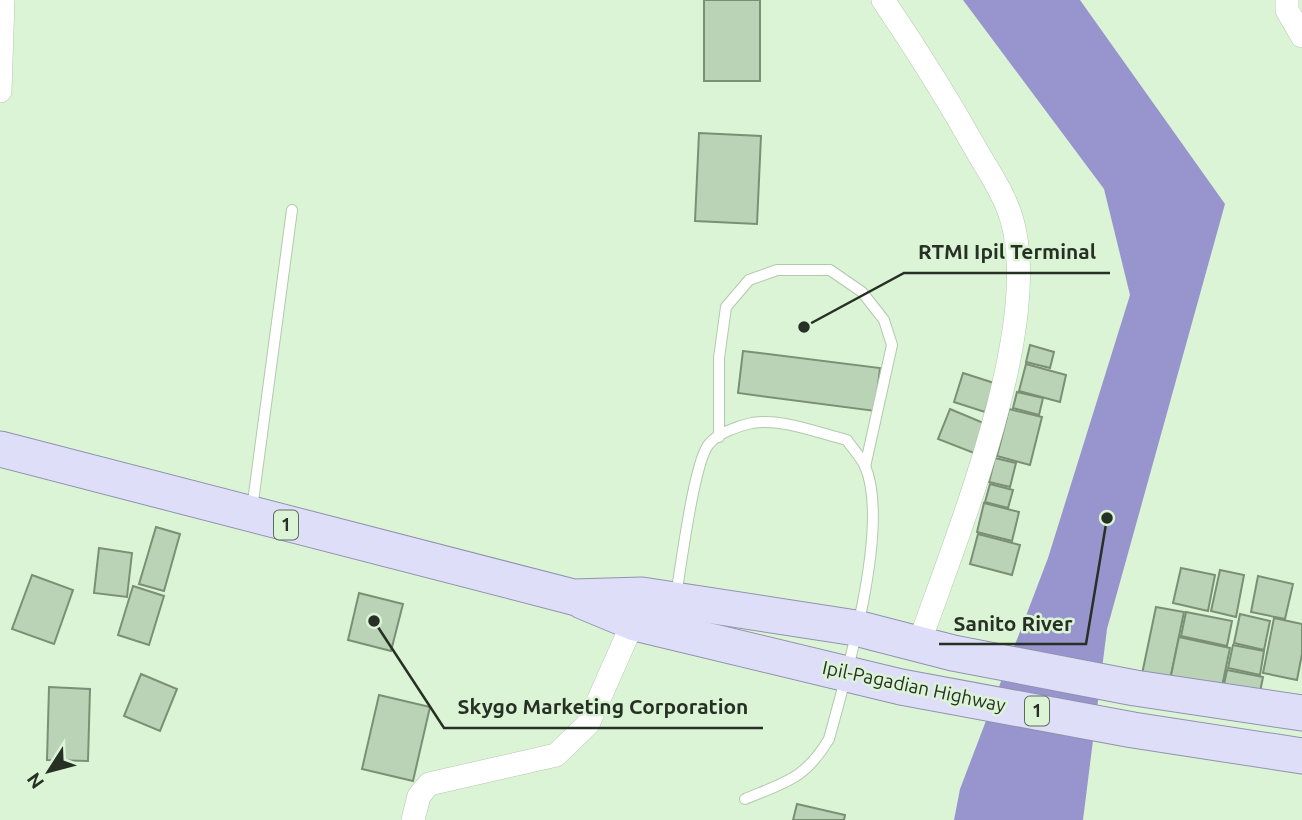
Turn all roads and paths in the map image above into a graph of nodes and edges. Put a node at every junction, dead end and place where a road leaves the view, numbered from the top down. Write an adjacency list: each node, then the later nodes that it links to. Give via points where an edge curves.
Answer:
1 (3, 0): 5 (street)
2 (883, 0): 13 (street, via 998,188 1013,223 1019,259 1013,338 990,435)
3 (1287, 0): 4 (street, via 1287,10)
4 (1302, 36)
5 (0, 91)
6 (292, 209): 10 (lane)
7 (719, 437): 9 (lane, via 754,422 791,426 847,440); 9 (lane, via 719,358 726,307 749,280 777,270 830,271 862,292 884,320 891,345); 11 (lane, via 708,444 696,480)
8 (0, 449): 10 (main road, 1)
9 (865, 467): 12 (lane, via 872,502 870,560)
10 (251, 515): 11 (main road, Ipil-Pagadian Highway / 1, via 573,597)
11 (661, 613): 12 (main road, 1); 14 (main road, Ipil-Pagadian Highway / 1); 18 (street, via 572,742 556,755 429,784 419,796)
12 (856, 628): 13 (main road, 1); 14 (lane)
13 (919, 644): 15 (main road, 1, via 1135,688)
14 (846, 673): 16 (main road, Ipil-Pagadian Highway / 1, via 1133,730); 17 (lane, via 829,739 815,762 796,778)
15 (1302, 713)
16 (1302, 756)
17 (745, 799)
18 (413, 820)

